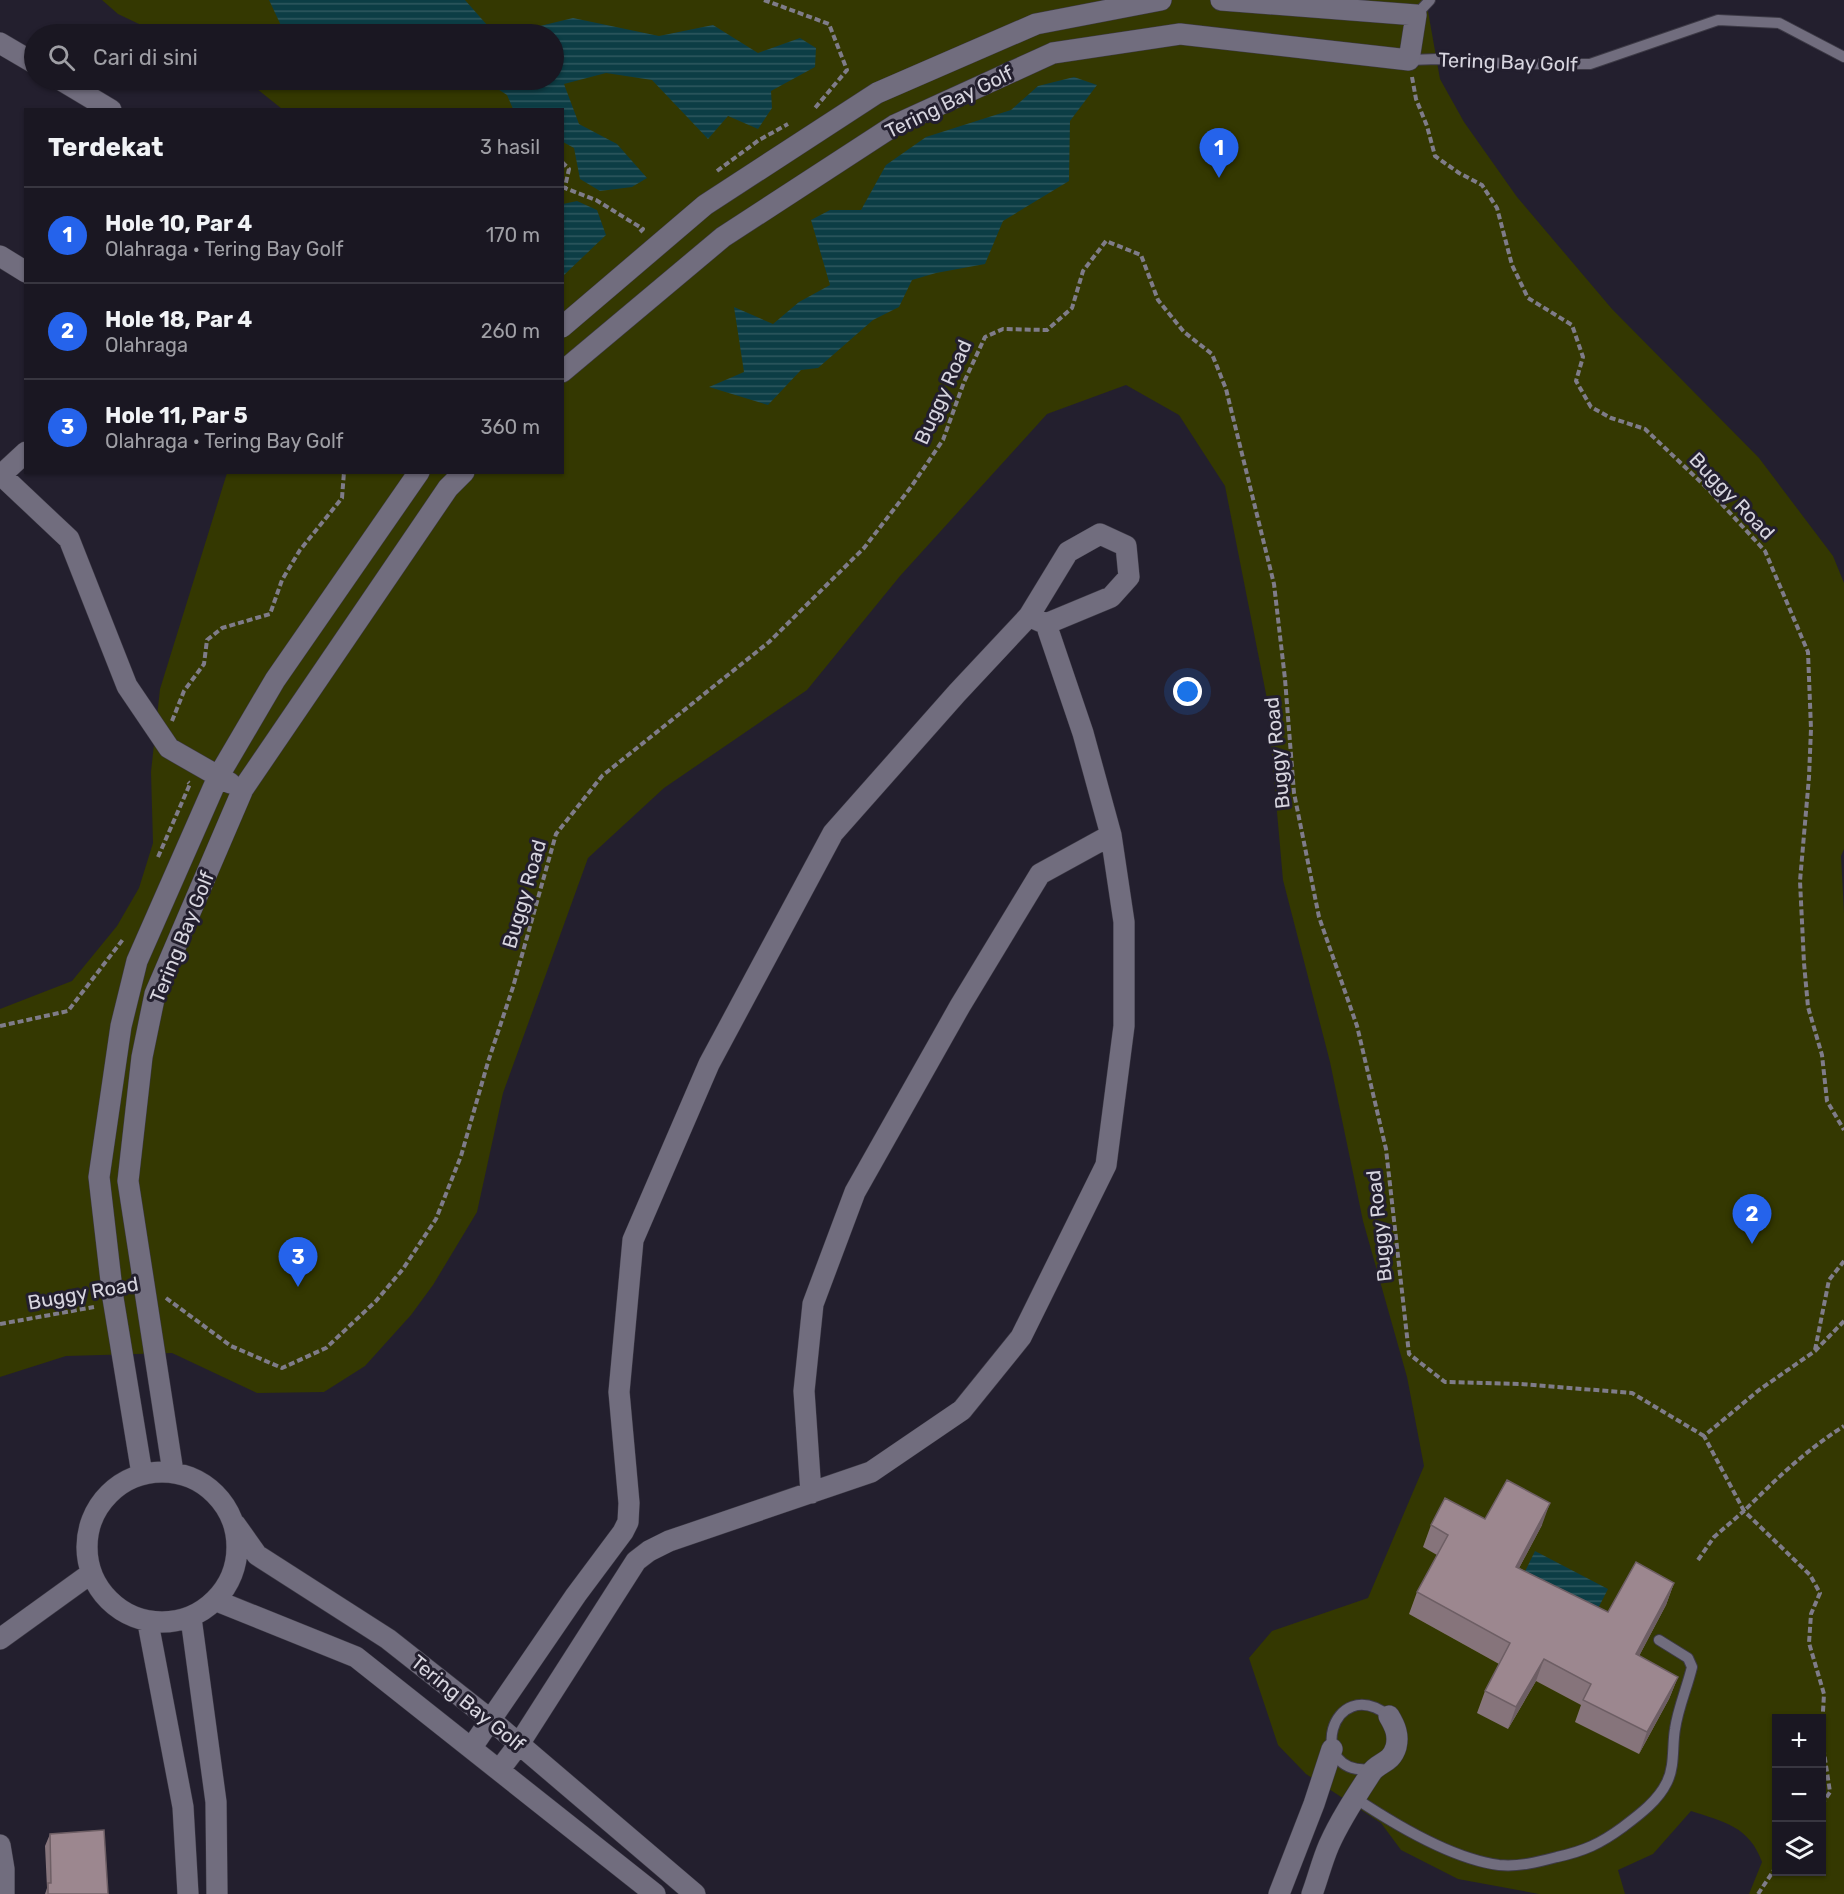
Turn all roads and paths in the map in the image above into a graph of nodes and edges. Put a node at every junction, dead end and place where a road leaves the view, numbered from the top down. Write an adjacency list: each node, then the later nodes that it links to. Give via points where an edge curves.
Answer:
1 (764, 0): 11 (path, via 829,24 847,70)
2 (1161, 0): 21 (street, Tering Bay Golf, via 1036,24 877,93 705,205)
3 (1221, 0): 4 (street, Tering Bay Golf)
4 (1423, 7): 8 (street, Tering Bay Golf)
5 (0, 43): 6 (street)
6 (24, 57)
7 (1844, 57): 8 (lane, Tering Bay Golf, via 1779,23 1718,20 1590,64)
8 (1409, 60): 22 (street, Tering Bay Golf, via 1179,34 1053,54 895,125 723,237); 31 (path, Buggy Road, via 1416,99 1435,156 1482,185 1497,208 1512,265 1528,298 1572,325 1582,357 1576,381 1591,407 1645,429 1766,551 1808,652 1810,765 1800,881 1804,963 1808,1007 1822,1055 1827,1101)
9 (78, 90): 10 (street)
10 (108, 108)
11 (813, 111)
12 (795, 121): 14 (path, via 759,140)
13 (564, 164): 15 (path, via 569,170)
14 (715, 172)
15 (564, 187): 17 (path, via 596,200)
16 (652, 222): 17 (path)
17 (643, 229): 18 (path)
18 (634, 237)
19 (0, 256): 20 (street)
20 (24, 271)
21 (564, 325)
22 (564, 370)
23 (24, 454): 26 (street)
24 (418, 474): 28 (street, Tering Bay Golf, via 275,680)
25 (462, 474): 29 (street, Tering Bay Golf, via 448,488)
26 (0, 475): 28 (street, via 69,539 127,686 169,748)
27 (1037, 620): 27 (street, via 1068,552 1100,534 1126,546 1129,577 1111,597); 30 (street, via 1083,733); 54 (street, via 957,693 834,833 710,1064 633,1240 619,1392 628,1522)
28 (218, 777): 29 (street); 34 (street, Tering Bay Golf, via 137,962 121,1026 99,1177)
29 (243, 789): 33 (street, Tering Bay Golf, via 155,994 142,1057 128,1181)
30 (1111, 835): 42 (street, via 1040,874 855,1192 813,1304 804,1391); 42 (street, via 1124,922 1124,1026 1106,1165 1021,1337 962,1410 871,1472)
31 (1844, 1130)
32 (1844, 1261): 37 (path, via 1829,1280)
33 (146, 1297): 39 (path, Buggy Road, via 161,1294 231,1346 282,1368 326,1348 376,1301 436,1219 461,1156 556,834 602,776 769,642 864,548 943,440 985,337 1003,329 1047,330 1072,308 1083,271 1106,241 1141,255 1158,300 1184,332 1212,354 1226,389 1274,585 1294,793 1319,916 1356,1026 1386,1149 1409,1354 1445,1382 1632,1392); 40 (street, Tering Bay Golf)
34 (114, 1304): 36 (path, Buggy Road); 41 (street, Tering Bay Golf)
35 (1844, 1321): 37 (path)
36 (0, 1324)
37 (1815, 1350): 39 (path)
38 (1844, 1426): 43 (path, via 1782,1473)
39 (1704, 1436): 43 (path)
40 (173, 1472): 41 (street, Tering Bay Golf); 44 (street, Tering Bay Golf, via 212,1489)
41 (142, 1474): 46 (street, Tering Bay Golf, via 106,1496 87,1533)
42 (812, 1493): 55 (street, via 669,1541 636,1561)
43 (1744, 1511): 45 (path, via 1714,1537); 52 (path, via 1810,1575 1820,1593 1811,1614 1809,1643 1824,1694)
44 (235, 1524): 47 (street, via 237,1565); 54 (street, Tering Bay Golf, via 257,1555 388,1639)
45 (1698, 1560)
46 (90, 1574): 49 (street, via 112,1606); 50 (street)
47 (217, 1600): 48 (street); 56 (street, Tering Bay Golf, via 356,1657)
48 (191, 1618): 49 (street); 68 (street, via 216,1802)
49 (148, 1623): 67 (street, via 183,1807)
50 (0, 1639)
51 (1659, 1640): 62 (lane, via 1688,1658 1692,1667 1675,1728 1668,1780 1644,1811 1584,1851 1529,1864 1500,1865 1463,1857)
52 (1822, 1714)
53 (1389, 1716): 57 (lane, via 1366,1704 1347,1709 1333,1724); 60 (street, via 1397,1736 1396,1747 1391,1757)
54 (492, 1721): 55 (street, Tering Bay Golf); 56 (street)
55 (519, 1744): 59 (street); 70 (street, Tering Bay Golf)
56 (472, 1747): 59 (street, Tering Bay Golf)
57 (1332, 1749): 60 (lane, via 1349,1768); 71 (street)
58 (1826, 1768): 61 (path, via 1830,1792)
59 (500, 1769): 69 (street, Tering Bay Golf)
60 (1374, 1769): 62 (street)
61 (1826, 1797)
62 (1355, 1798): 72 (street, via 1329,1846)
63 (0, 1845): 64 (street)
64 (2, 1869): 66 (street)
65 (1772, 1873): 73 (path)
66 (4, 1894)
67 (188, 1894)
68 (217, 1894)
69 (655, 1894)
70 (696, 1894)
71 (1279, 1894)
72 (1312, 1894)
73 (1758, 1894)

